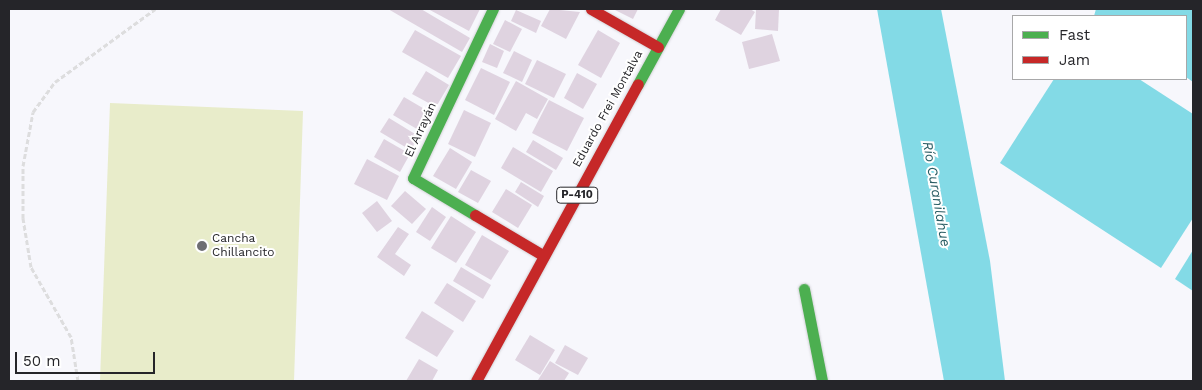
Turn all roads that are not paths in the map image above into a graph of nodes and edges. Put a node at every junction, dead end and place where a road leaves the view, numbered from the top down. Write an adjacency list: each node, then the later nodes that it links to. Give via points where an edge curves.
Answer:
1 (493, 9): 5 (street, El Arrayán, via 413,178)
2 (591, 9): 4 (street)
3 (679, 9): 4 (street, Eduardo Frei Montalva / P-410)
4 (658, 47): 5 (street, Eduardo Frei Montalva / P-410)
5 (544, 256): 7 (street, Eduardo Frei Montalva / P-410)
6 (804, 288): 8 (street)
7 (476, 381)
8 (822, 381)

